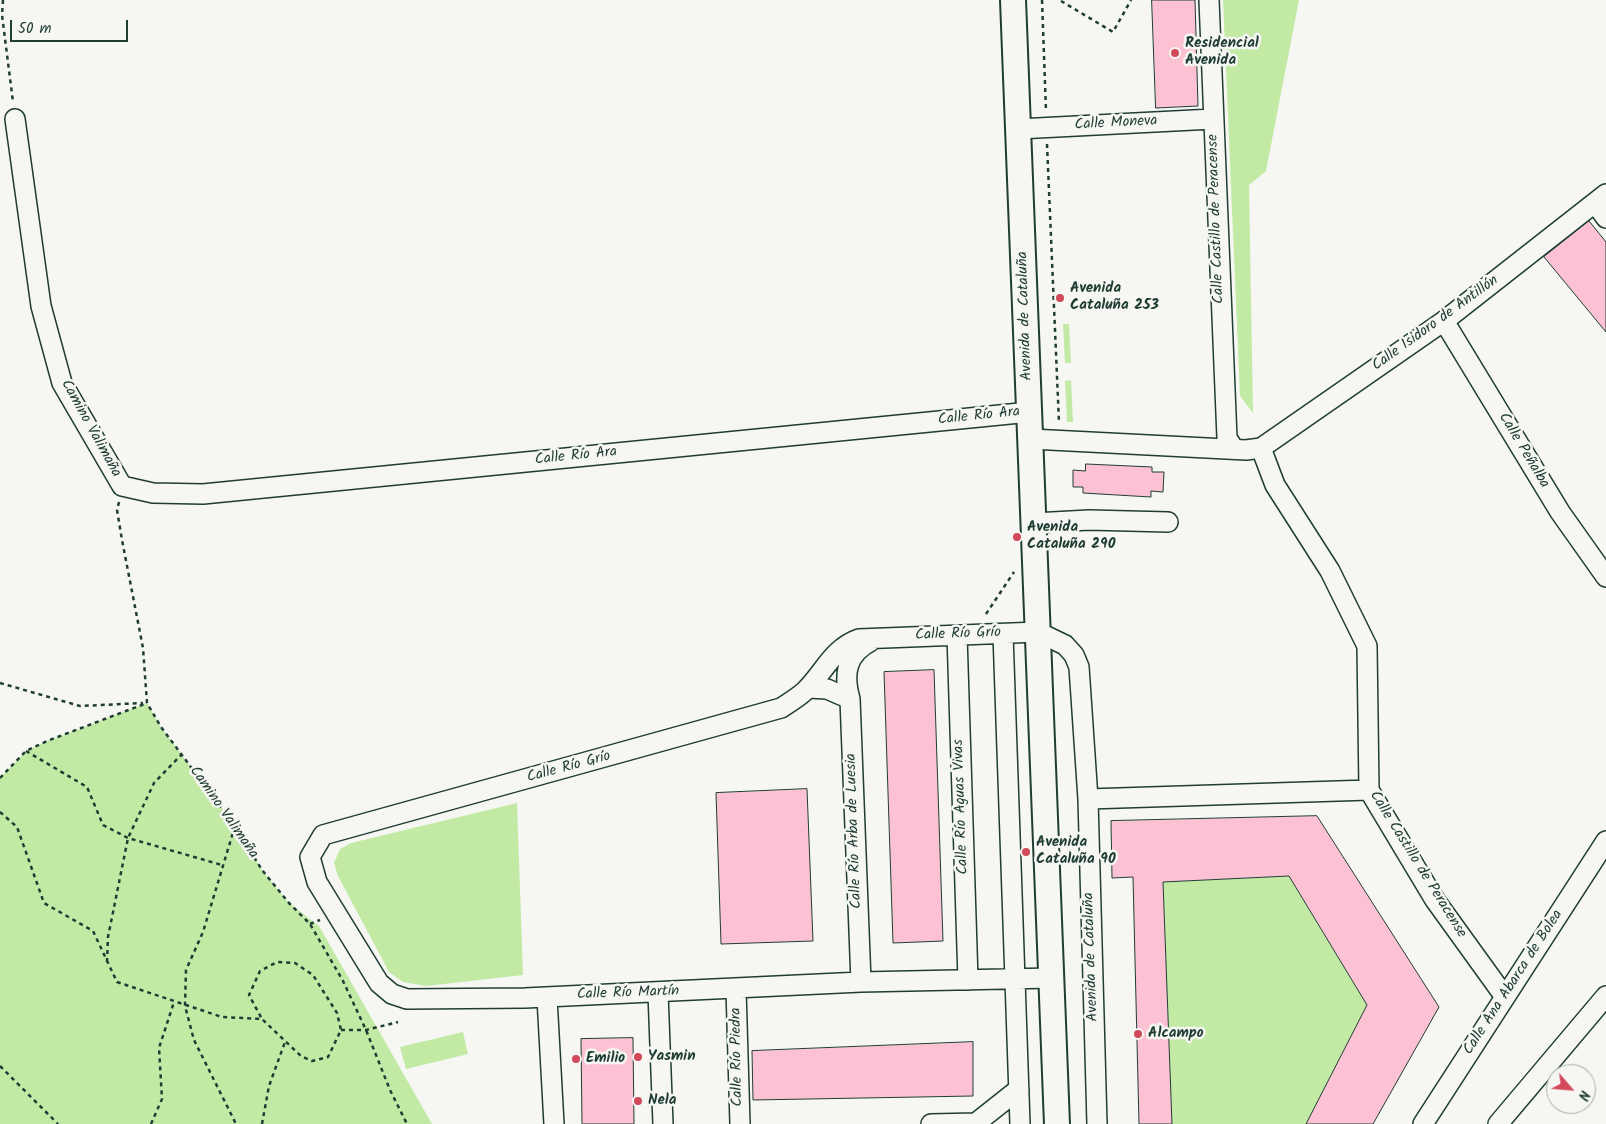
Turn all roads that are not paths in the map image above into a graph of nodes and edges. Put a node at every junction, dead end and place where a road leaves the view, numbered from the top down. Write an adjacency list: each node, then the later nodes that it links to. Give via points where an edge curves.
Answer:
1 (1013, 0): 5 (main road, Avenida de Cataluña)
2 (1209, 0): 4 (street, Calle Castillo de Peracense)
3 (15, 118): 12 (street, Camino Valimaña, via 41,306 62,383)
4 (1213, 119): 5 (street, Calle Moneva); 10 (street, Calle Castillo de Peracense)
5 (1018, 129): 8 (main road, Avenida de Cataluña)
6 (1602, 205): 7 (street, Calle Isidoro de Antillón)
7 (1444, 321): 11 (street, Calle Isidoro de Antillón); 15 (street, Calle Peñalba, via 1560,512)
8 (1030, 412): 9 (main road, Avenida de Cataluña); 12 (street, Calle Río Ara, via 203,494 153,493)
9 (1031, 439): 10 (street); 14 (main road, Avenida de Cataluña)
10 (1227, 445): 11 (street)
11 (1261, 448): 23 (street, Calle Castillo de Peracense, via 1275,485 1330,571 1367,646)
12 (122, 486)
13 (1168, 522): 14 (street, via 1089,520)
14 (1034, 523): 16 (main road, Avenida de Cataluña)
15 (1606, 577)
16 (1038, 632): 17 (street, Calle Río Grío); 24 (street, Avenida de Cataluña, via 1065,645 1079,667); 27 (main road, Avenida de Cataluña)
17 (1003, 634): 18 (street, Calle Río Grío); 28 (street)
18 (957, 635): 19 (street, Calle Río Grío); 29 (street, Calle Río Aguas Vivas)
19 (877, 638): 20 (street, via 853,656); 21 (street, Calle Río Grío, via 852,642 830,659)
20 (845, 681): 21 (street, via 825,675); 22 (street, Calle Río Arba de Luesia)
21 (812, 682): 22 (street); 25 (street, Calle Río Grío, via 781,708 770,712)
22 (850, 699): 30 (street, Calle Río Arba de Luesia)
23 (1369, 790): 24 (street); 34 (street, Calle Castillo de Peracense, via 1435,900)
24 (1088, 799): 44 (street, Avenida de Cataluña)
25 (324, 835): 35 (street, Calle Río Martín, via 310,857 317,882 385,989 399,998 416,1000)
26 (1606, 841): 34 (street, Calle Ana Abarca de Bolea)
27 (1052, 978): 28 (street, Calle Río Martín); 43 (main road, Avenida de Cataluña)
28 (1014, 979): 29 (street, Calle Río Martín); 36 (street)
29 (968, 980): 30 (street, Calle Río Martín)
30 (861, 982): 31 (street, Calle Río Martín)
31 (736, 989): 32 (street, Calle Río Martín); 39 (street, Calle Río Piedra)
32 (658, 993): 35 (street, Calle Río Martín); 38 (street)
33 (1606, 996): 46 (street)
34 (1505, 997): 45 (street, Calle Ana Abarca de Bolea)
35 (547, 998): 37 (street)
36 (1019, 1089): 41 (street); 42 (street)
37 (554, 1124)
38 (662, 1124)
39 (740, 1124)
40 (931, 1124): 41 (street)
41 (976, 1124)
42 (1020, 1124)
43 (1058, 1124)
44 (1097, 1124)
45 (1423, 1124)
46 (1498, 1124)

